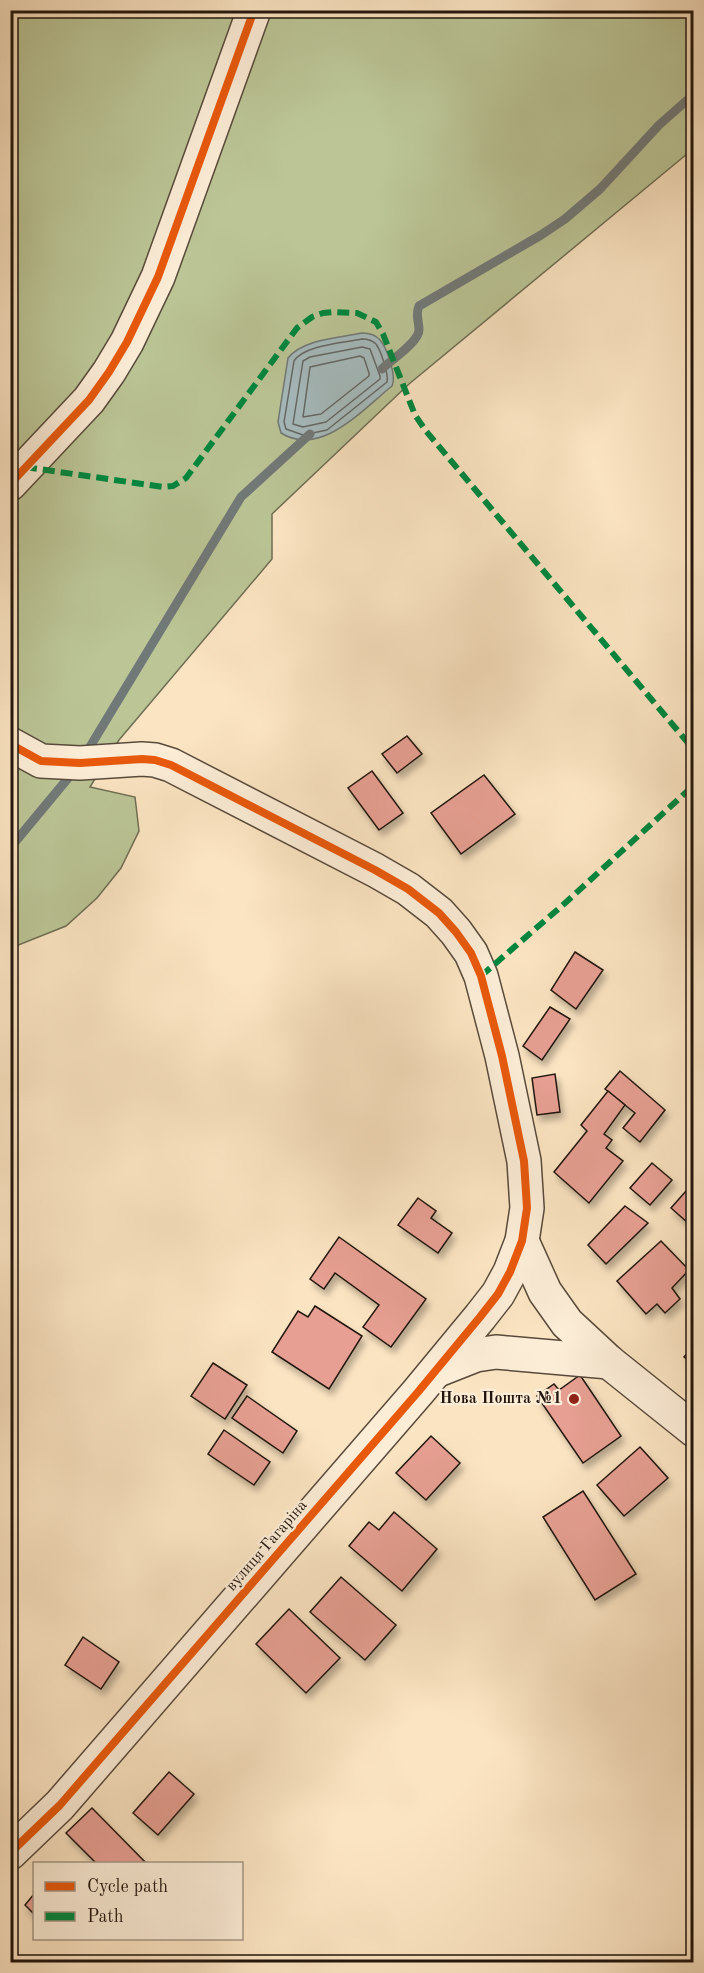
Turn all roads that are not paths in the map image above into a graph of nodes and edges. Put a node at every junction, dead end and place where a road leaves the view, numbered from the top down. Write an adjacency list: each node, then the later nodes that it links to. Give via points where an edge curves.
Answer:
1 (254, 10): 2 (street, via 158,277 127,342 89,400)
2 (10, 484)
3 (10, 744): 4 (street, вулиця Гагаріна, via 41,761 142,759 171,765 375,870 439,913 478,968 502,1056 524,1161 527,1208)
4 (522, 1241): 5 (street, via 555,1308); 6 (street, вулиця Гагаріна, via 498,1294)
5 (609, 1362): 6 (street, via 496,1352 460,1359); 7 (street)
6 (436, 1371): 8 (street, вулиця Гагаріна, via 60,1805)
7 (693, 1430)
8 (10, 1853)

